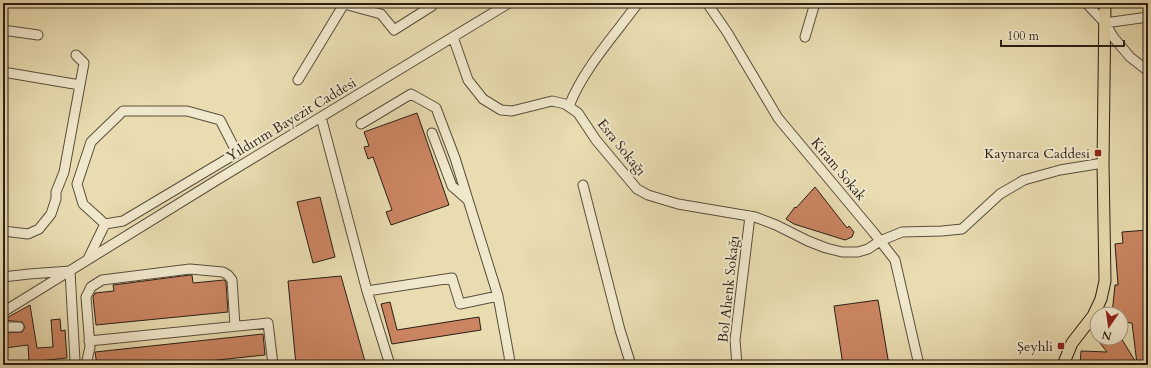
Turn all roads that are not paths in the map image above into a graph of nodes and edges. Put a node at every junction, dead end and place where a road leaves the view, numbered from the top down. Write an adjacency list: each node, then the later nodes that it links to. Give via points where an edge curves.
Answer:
1 (434, 3): 17 (street, via 394,30 381,14 344,4)
2 (509, 3): 12 (street, Yıldırım Bayezit Caddesi)
3 (638, 3): 19 (street, via 588,71)
4 (707, 3): 29 (street, Kiram Sokak, via 778,118)
5 (815, 3): 13 (street)
6 (1086, 3): 9 (street)
7 (1105, 3): 9 (main road)
8 (1148, 17): 9 (street)
9 (1105, 23): 15 (street, via 1130,57); 23 (main road)
10 (3, 30): 11 (street)
11 (38, 35)
12 (454, 37): 19 (street, via 468,80 483,100 501,110 512,111 552,101); 20 (street, Yıldırım Bayezit Caddesi)
13 (805, 37)
14 (76, 55): 18 (street, via 84,63)
15 (1148, 71)
16 (3, 72): 18 (street)
17 (298, 80)
18 (80, 85): 28 (street, via 64,172 51,214 39,229 28,234)
19 (569, 106): 26 (street, Esra Sokağı, via 578,113 596,140 637,189 678,204)
20 (321, 117): 30 (street, Yıldırım Bayezit Caddesi); 33 (street)
21 (360, 124): 25 (street, via 411,94 436,108)
22 (432, 133): 25 (street, via 452,186)
23 (1103, 163): 29 (street, Esra Sokağı, via 1060,170 1024,180 1000,194 962,229 902,232); 49 (main road, via 1104,281 1101,299 1093,316 1072,342)
24 (583, 185): 46 (street)
25 (469, 201): 34 (street)
26 (750, 216): 29 (street, Esra Sokağı, via 776,225 814,244 842,252 858,252); 47 (street, Bol Ahenk Sokağı, via 735,340)
27 (104, 224): 27 (street, via 83,204 77,184 91,142 122,111 187,111 220,120 238,153 123,220); 30 (street)
28 (3, 231)
29 (880, 241): 48 (street, Kiram Sokak, via 895,260)
30 (88, 259): 31 (street, Yıldırım Bayezit Caddesi)
31 (70, 271): 32 (street); 35 (street, Yıldırım Bayezit Caddesi); 41 (street, via 75,361)
32 (3, 277)
33 (367, 291): 34 (street, via 452,278 460,304); 44 (street)
34 (498, 296): 45 (street)
35 (3, 312)
36 (235, 326): 39 (street); 39 (street, via 230,277 220,271 190,269 107,279 94,284 86,297); 43 (street, via 268,323)
37 (3, 327): 38 (street)
38 (19, 327)
39 (89, 341): 42 (street)
40 (68, 365): 41 (street)
41 (73, 365)
42 (86, 365)
43 (273, 365)
44 (390, 365)
45 (510, 365)
46 (631, 365)
47 (737, 365)
48 (919, 365)
49 (1063, 365)

